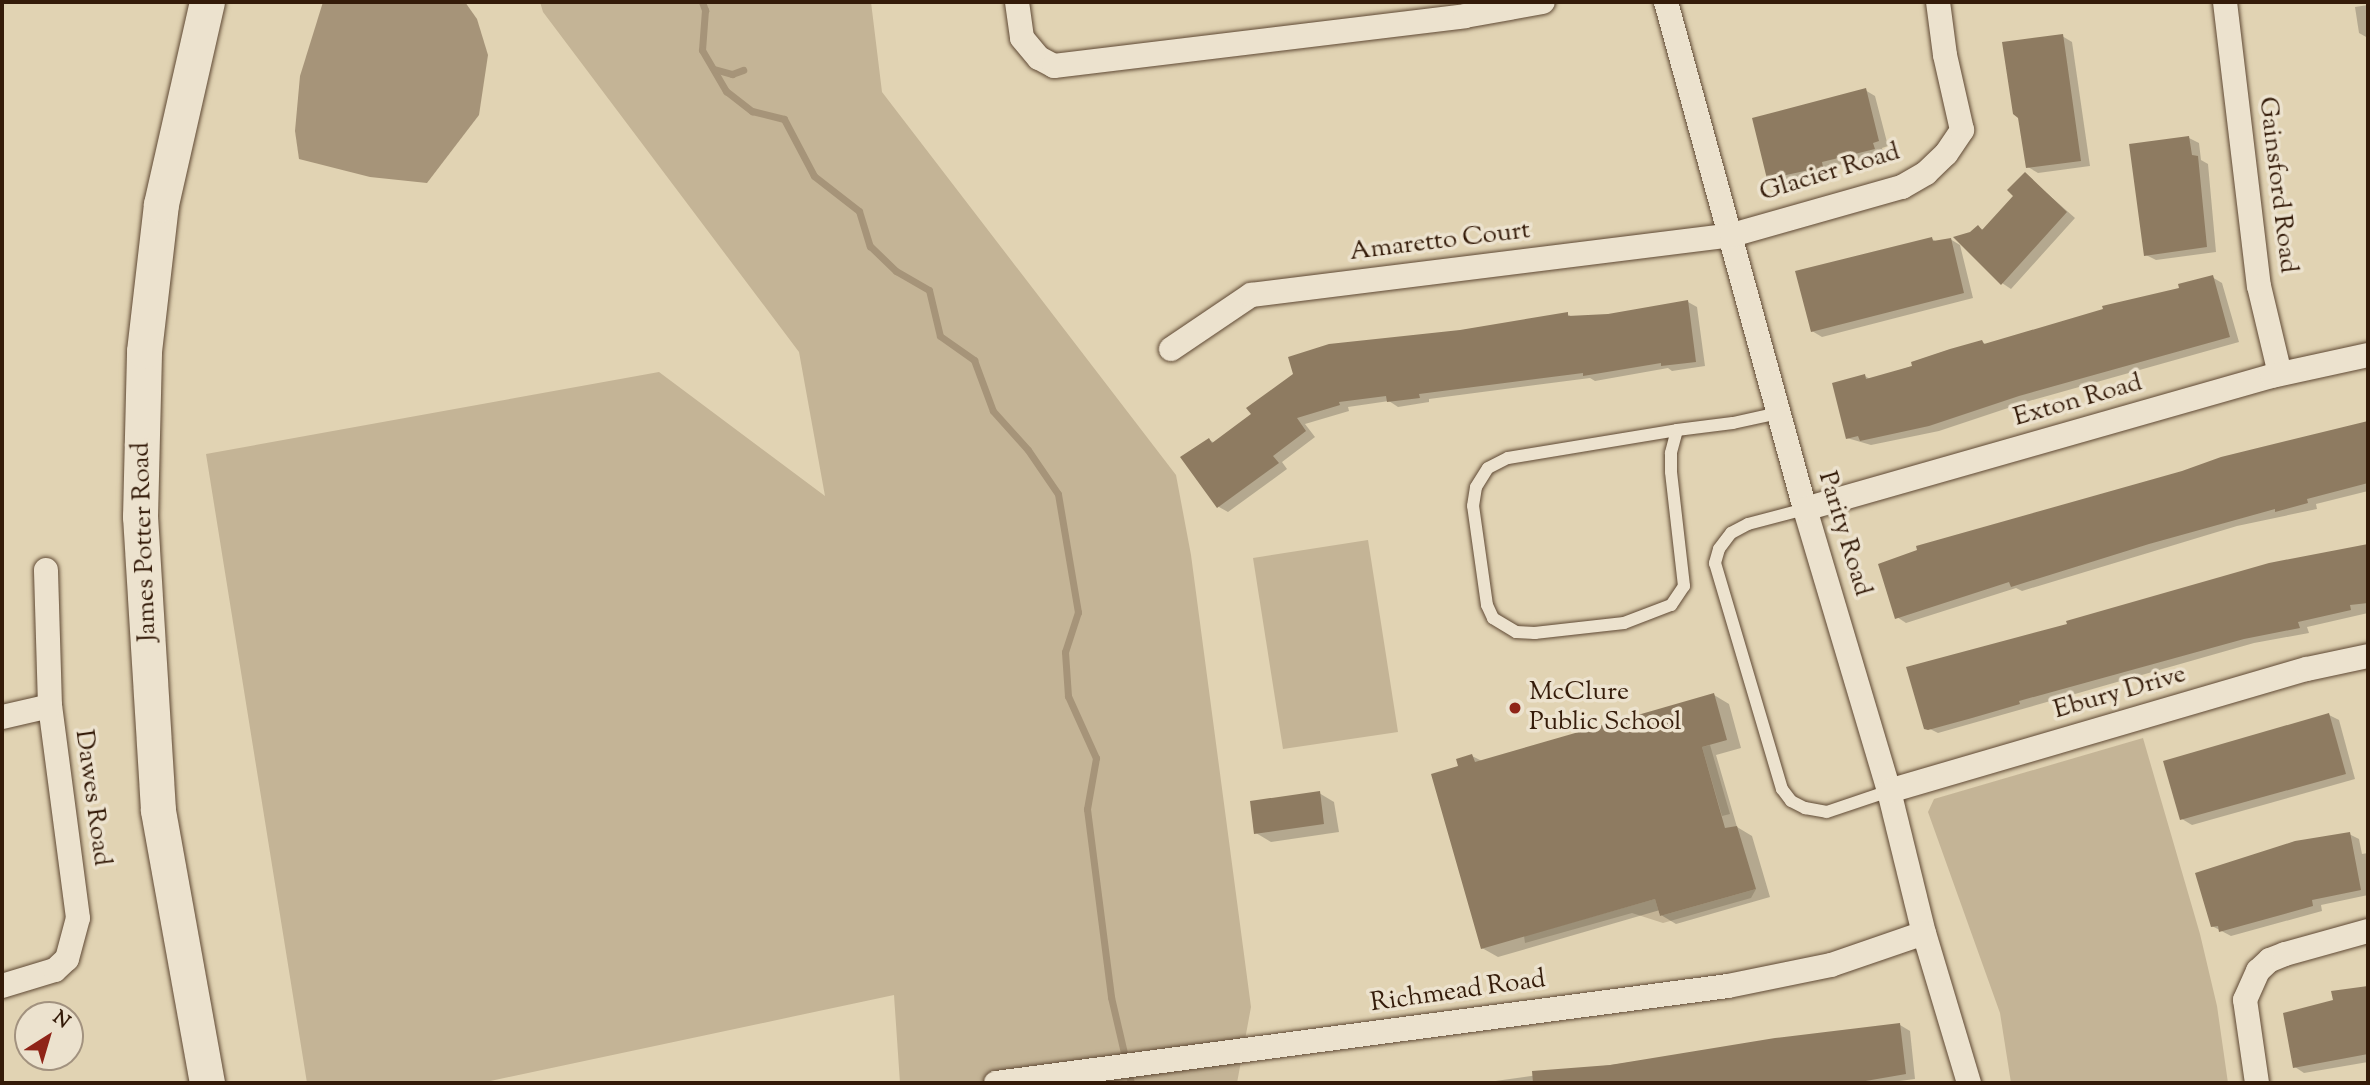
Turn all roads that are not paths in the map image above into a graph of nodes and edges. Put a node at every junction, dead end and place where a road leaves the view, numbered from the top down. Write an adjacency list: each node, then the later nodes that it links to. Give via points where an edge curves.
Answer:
1 (207, 2): 22 (main road, James Potter Road, via 161,204 144,351 140,517 159,810)
2 (1017, 2): 3 (street, via 1021,38 1038,58 1054,66 1465,16)
3 (1543, 2)
4 (1665, 2): 7 (street, Parity Road)
5 (1938, 2): 7 (street, Glacier Road, via 1962,130 1947,153 1902,187)
6 (2225, 2): 10 (street, Gainsford Road, via 2259,286)
7 (1732, 235): 8 (street, Amaretto Court, via 1251,295); 11 (street, Parity Road)
8 (1171, 349)
9 (2368, 355): 10 (street, Exton Road)
10 (2280, 374): 13 (street, Exton Road)
11 (1778, 413): 12 (lane); 13 (street, Parity Road)
12 (1677, 430): 12 (lane, via 1508,458 1489,468 1476,487 1473,506 1487,606 1493,618 1516,632 1535,633 1624,623 1671,605 1684,586 1671,472)
13 (1805, 509): 18 (street, Parity Road); 18 (lane, via 1731,533 1715,563 1774,762 1791,802 1805,808 1827,812)
14 (46, 570): 16 (street, Dawes Road)
15 (2368, 656): 18 (street, Ebury Drive, via 2306,669)
16 (50, 706): 17 (street); 21 (street, Dawes Road, via 78,918 67,959 55,970)
17 (2, 717)
18 (1889, 791): 20 (street, Parity Road)
19 (2368, 931): 25 (street, via 2285,954 2258,971 2245,1000)
20 (1924, 933): 23 (street, Richmead Road, via 1831,965 1728,986); 24 (street, Parity Road)
21 (2, 986)
22 (207, 1083)
23 (996, 1083)
24 (1969, 1083)
25 (2258, 1083)

